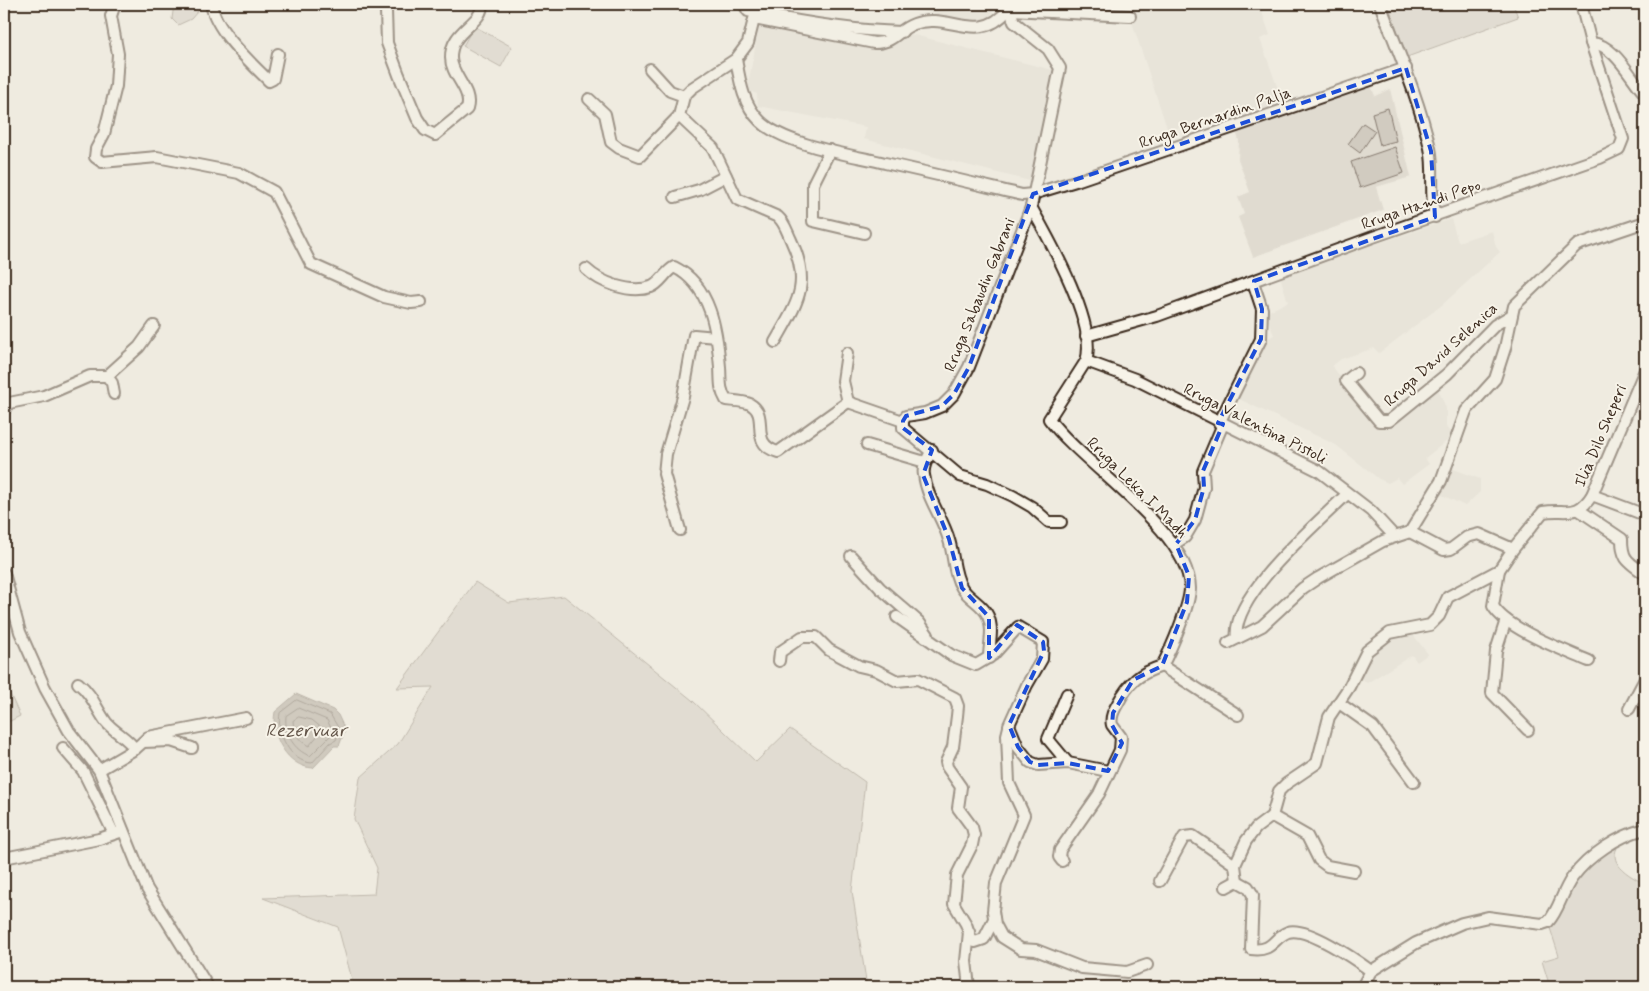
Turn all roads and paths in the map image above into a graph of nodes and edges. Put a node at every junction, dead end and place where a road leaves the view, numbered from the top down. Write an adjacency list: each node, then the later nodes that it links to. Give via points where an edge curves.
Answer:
1 (114, 4): 30 (street, via 111,16 118,54 116,86 104,134 94,157 102,162 157,157 239,173 274,192 311,264 384,297)
2 (211, 4): 12 (street, via 215,19 243,56 269,81 274,79)
3 (482, 4): 8 (street, via 478,17 457,37 451,59 468,97 467,109 435,136 425,130 417,118 399,75 387,43)
4 (744, 4): 10 (street, via 748,10 796,20)
5 (1380, 4): 14 (street)
6 (1581, 4): 11 (street, Rruga Hamdi Pepo)
7 (1008, 7): 9 (street); 10 (street, via 992,25 980,27 929,22 914,24); 22 (street, Rruga Sabaudin Gabrani, via 1014,22 1048,50 1060,68)
8 (386, 11)
9 (1130, 16)
10 (902, 32): 13 (street, via 884,43 874,43 754,19 748,43)
11 (1591, 43): 16 (street, via 1600,44 1611,52); 25 (street, Rruga Hamdi Pepo, via 1623,139 1619,149)
12 (278, 54)
13 (736, 59): 17 (street, via 710,74); 20 (street, via 742,94 761,122 794,140)
14 (1406, 68): 22 (street, Rruga Bernardin Palja); 25 (street, via 1431,151)
15 (650, 69): 17 (street, via 670,91)
16 (1645, 94)
17 (684, 96): 19 (street)
18 (589, 99): 19 (street, via 605,114 611,142 640,156)
19 (679, 116): 21 (street, via 713,148)
20 (830, 150): 22 (street, via 1022,195); 27 (street, via 813,184 813,220)
21 (726, 176): 23 (street, via 699,190); 35 (street, via 737,199 783,221 798,257 802,282 797,303)
22 (1033, 194): 24 (street, Rruga Sabaudin Gabrani)
23 (675, 197)
24 (1031, 207): 33 (street, via 1060,260); 45 (street, Rruga Sabaudin Gabrani, via 969,367 954,394 942,406 906,416)
25 (1435, 216): 29 (street, Rruga Hamdi Pepo)
26 (1645, 222): 31 (street, Rruga David Selenica, via 1577,245 1517,301)
27 (864, 233)
28 (586, 269): 34 (street, via 597,279 633,290 652,287 674,267 709,304)
29 (1253, 282): 33 (street, Rruga Hamdi Pepo, via 1157,316); 46 (street, via 1262,309 1261,339)
30 (421, 302)
31 (1510, 316): 39 (street, Rruga David Selenica, via 1495,325 1447,374 1389,421 1380,421 1346,381); 56 (street, via 1506,348 1495,379 1466,411 1441,481)
32 (154, 326): 40 (street, via 139,347)
33 (1086, 336): 37 (street)
34 (716, 337): 43 (street, via 719,388 726,400 749,403 756,408 762,441 768,449 778,452); 55 (street, via 694,335 683,397 666,454 664,474)
35 (775, 342)
36 (847, 353): 43 (street, via 843,381)
37 (1086, 361): 46 (street, Rruga Valentina Pistoli, via 1136,379); 58 (street, Rruga Leka I Madh, via 1049,419)
38 (1645, 370): 41 (street, Ilia Dilo Sheperi)
39 (1356, 373)
40 (108, 376): 42 (street); 44 (street, via 90,376 44,396 10,403)
41 (1643, 383): 51 (street, Ilia Dilo Sheperi)
42 (114, 394)
43 (848, 402): 45 (street)
44 (4, 410)
45 (903, 421): 48 (street, via 903,428)
46 (1221, 424): 50 (street, Rruga Valentina Pistoli, via 1319,471); 58 (street, via 1203,471 1204,487 1195,520 1185,537)
47 (867, 445): 49 (street)
48 (932, 450): 49 (street); 54 (street, via 960,476 1013,496 1049,522)
49 (925, 462): 67 (street, via 923,475 934,509 949,539 962,588 989,617 992,638)
50 (1347, 494): 57 (street, Rruga Valentina Pistoli, via 1371,511); 57 (street, via 1260,583 1241,616 1233,641 1262,626 1318,578)
51 (1592, 495): 52 (street, Ilia Dilo Sheperi); 53 (street)
52 (1579, 510): 59 (street, via 1543,512); 63 (street, via 1622,539 1622,554)
53 (1645, 514)
54 (1061, 522)
55 (680, 530)
56 (1410, 532): 57 (street); 59 (street, via 1444,550 1479,534)
57 (1395, 537)
58 (1174, 544): 70 (street, Rruga Leka I Madh, via 1189,576 1190,590)
59 (1512, 549): 61 (street)
60 (852, 556): 66 (street, via 880,588 919,622)
61 (1499, 570): 65 (street, via 1494,606); 74 (street, via 1448,597 1439,616 1430,625 1390,633 1367,651 1350,687)
62 (4, 573): 85 (street, via 20,632 45,688 69,731)
63 (1645, 574)
64 (897, 617): 66 (street)
65 (1506, 620): 69 (street); 79 (street, via 1496,651 1492,693)
66 (931, 640): 67 (street, via 966,663 976,665)
67 (989, 658): 78 (street, via 1018,627 1042,642 1042,660)
68 (779, 661): 99 (street, via 780,652 802,637 816,637 829,650 850,662 897,681 918,679 955,698 958,706 953,747 946,762 961,787 958,808 974,835 957,875 954,904)
69 (1589, 661)
70 (1162, 666): 76 (street); 86 (street, via 1133,680 1122,696 1111,720 1122,743)
71 (1645, 679): 75 (street)
72 (78, 684): 83 (street, via 88,691 107,723)
73 (1067, 694): 84 (street, via 1048,739)
74 (1338, 703): 87 (street, via 1373,727); 88 (street, via 1329,717 1317,763 1279,791)
75 (1629, 709)
76 (1238, 715)
77 (246, 718): 80 (street, via 148,737)
78 (1009, 726): 84 (street, via 1018,747 1030,762 1038,765); 98 (street, via 1009,783 1024,815 996,883)
79 (1528, 730)
80 (143, 742): 82 (street, via 171,742); 83 (street)
81 (63, 748): 90 (street, via 83,771)
82 (192, 748)
83 (135, 749): 85 (street)
84 (1068, 763): 86 (street)
85 (99, 770): 90 (street)
86 (1108, 771): 92 (street, via 1099,794 1060,850)
87 (1414, 782)
88 (1272, 816): 93 (street, via 1246,841); 94 (street, via 1307,836 1319,860 1327,866)
89 (1645, 829): 101 (street, via 1632,832 1596,854 1572,878 1548,922 1488,917 1462,923 1416,943)
90 (118, 832): 91 (street); 102 (street, via 147,889)
91 (4, 858)
92 (1062, 861)
93 (1235, 865): 95 (street, via 1193,836 1188,836 1184,837); 96 (street)
94 (1354, 871)
95 (1160, 881)
96 (1236, 881): 97 (street); 101 (street, via 1248,887 1253,895 1251,949 1269,947 1289,932 1299,932 1346,953)
97 (1226, 887)
98 (994, 919): 99 (street, via 984,939 975,942); 100 (street, via 1002,937 1017,948 1036,950 1073,966 1127,972)
99 (969, 932): 103 (street, via 966,961)
100 (1147, 965)
101 (1371, 971): 104 (street)
102 (208, 987)
103 (969, 987)
104 (1362, 987)

